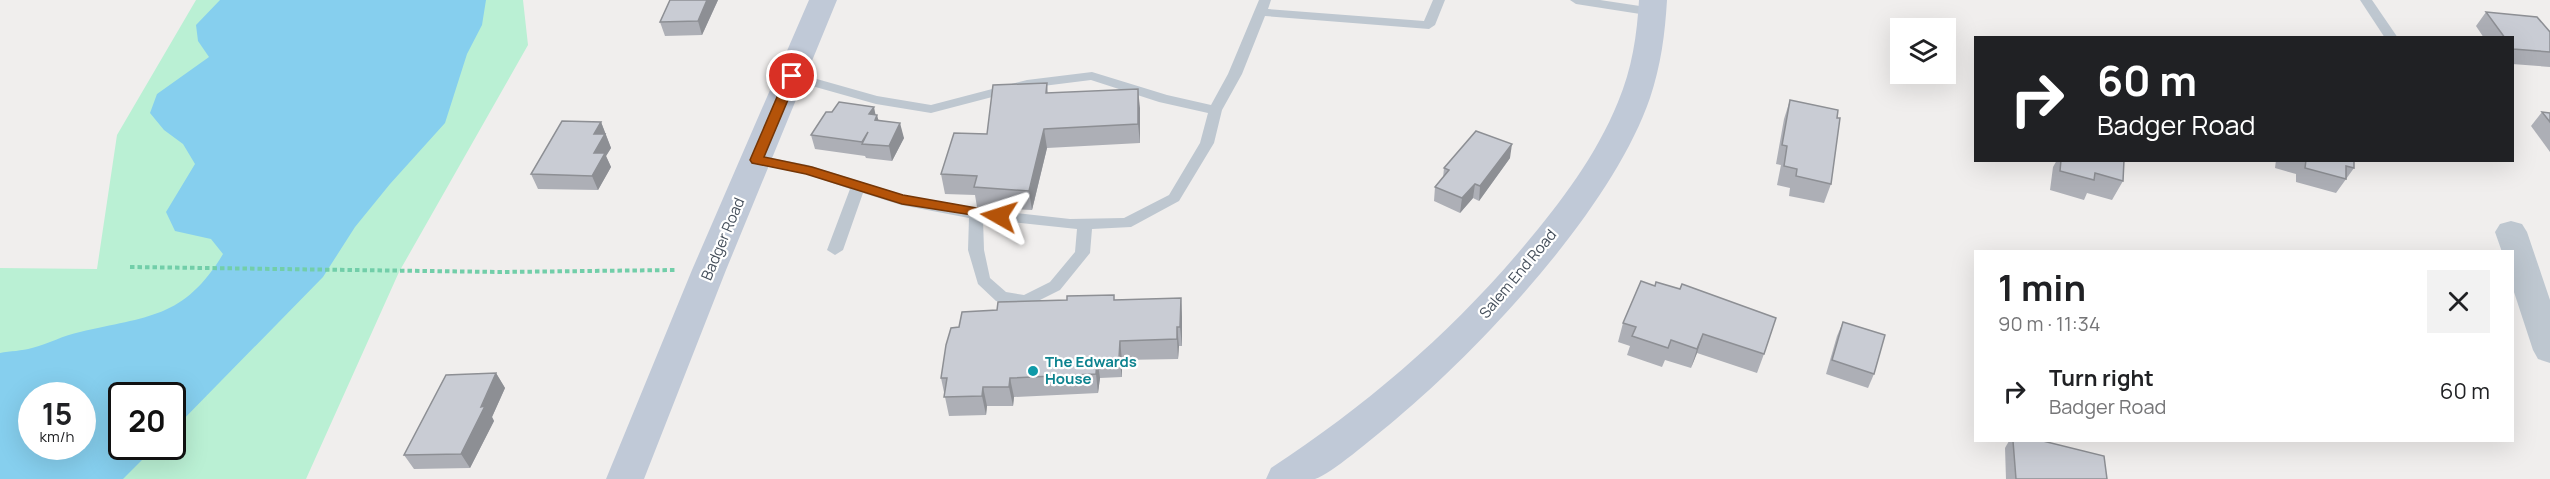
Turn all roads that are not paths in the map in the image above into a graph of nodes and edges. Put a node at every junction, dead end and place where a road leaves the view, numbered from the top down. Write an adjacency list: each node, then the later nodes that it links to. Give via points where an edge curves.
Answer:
1 (823, 0): 8 (street, Badger Road)
2 (1439, 0): 5 (lane, via 1429,25)
3 (1576, 0): 6 (lane)
4 (2366, 0): 7 (lane)
5 (1262, 6): 9 (lane, via 1235,74)
6 (1653, 6): 18 (street, Salem End Road, via 1649,54 1625,124 1558,227 1460,342 1374,418)
7 (2391, 36)
8 (792, 76): 9 (lane, via 876,100 931,109 1027,84 1092,76); 10 (street, Badger Road)
9 (1215, 110): 13 (lane, via 1207,144 1174,198 1126,223)
10 (756, 160): 11 (lane); 17 (street, Badger Road)
11 (858, 186): 12 (lane, via 902,200); 15 (lane)
12 (976, 214): 13 (lane); 13 (lane, via 976,250 983,280 1002,297 1026,301 1055,286 1082,254)
13 (1085, 224)
14 (2511, 232): 16 (street)
15 (835, 250)
16 (2550, 350)
17 (625, 479)
18 (1285, 479)

